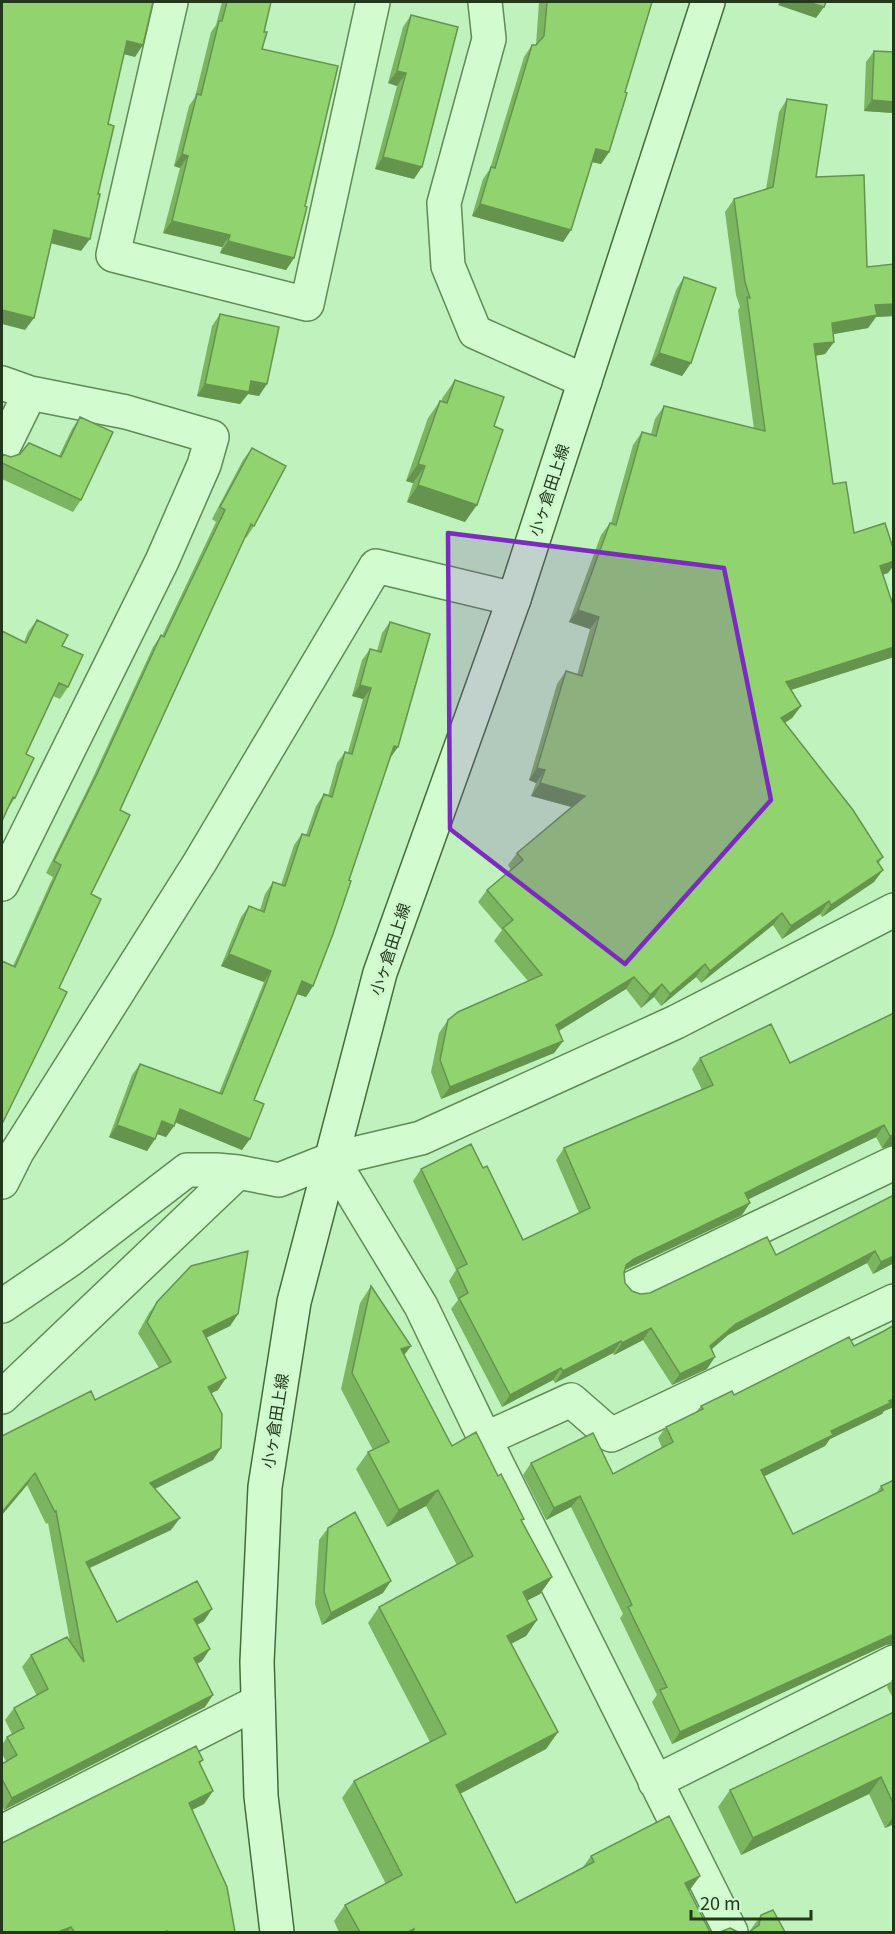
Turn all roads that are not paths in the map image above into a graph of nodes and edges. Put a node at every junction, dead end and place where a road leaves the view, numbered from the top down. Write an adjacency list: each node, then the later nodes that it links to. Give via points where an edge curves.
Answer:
1 (171, 2): 2 (street, via 113,255 307,304)
2 (373, 2)
3 (485, 2): 5 (street, via 489,39 444,203 448,266 475,332)
4 (708, 2): 5 (street, 小ヶ倉田上線)
5 (585, 381): 8 (street, 小ヶ倉田上線)
6 (16, 388): 7 (street); 9 (street, via 126,412 212,437 204,465 162,561)
7 (2, 450)
8 (514, 599): 11 (street, 小ヶ倉田上線, via 380,973); 14 (street, via 376,566 200,862 17,1152)
9 (2, 884)
10 (894, 910): 11 (street, via 676,1022 421,1138)
11 (332, 1159): 13 (street, via 279,1180); 19 (street, via 421,1306); 21 (street, 小ヶ倉田上線, via 294,1302 264,1487)
12 (894, 1163): 15 (street)
13 (238, 1172): 17 (street, via 187,1170 71,1259); 18 (street)
14 (2, 1182)
15 (634, 1287)
16 (894, 1301): 19 (street, via 611,1435 571,1400)
17 (2, 1306)
18 (2, 1397)
19 (485, 1439): 22 (street)
20 (894, 1662): 22 (street)
21 (258, 1702): 23 (street); 24 (street, 小ヶ倉田上線, via 261,1796)
22 (655, 1782): 25 (street)
23 (2, 1833)
24 (277, 1932)
25 (731, 1932)

